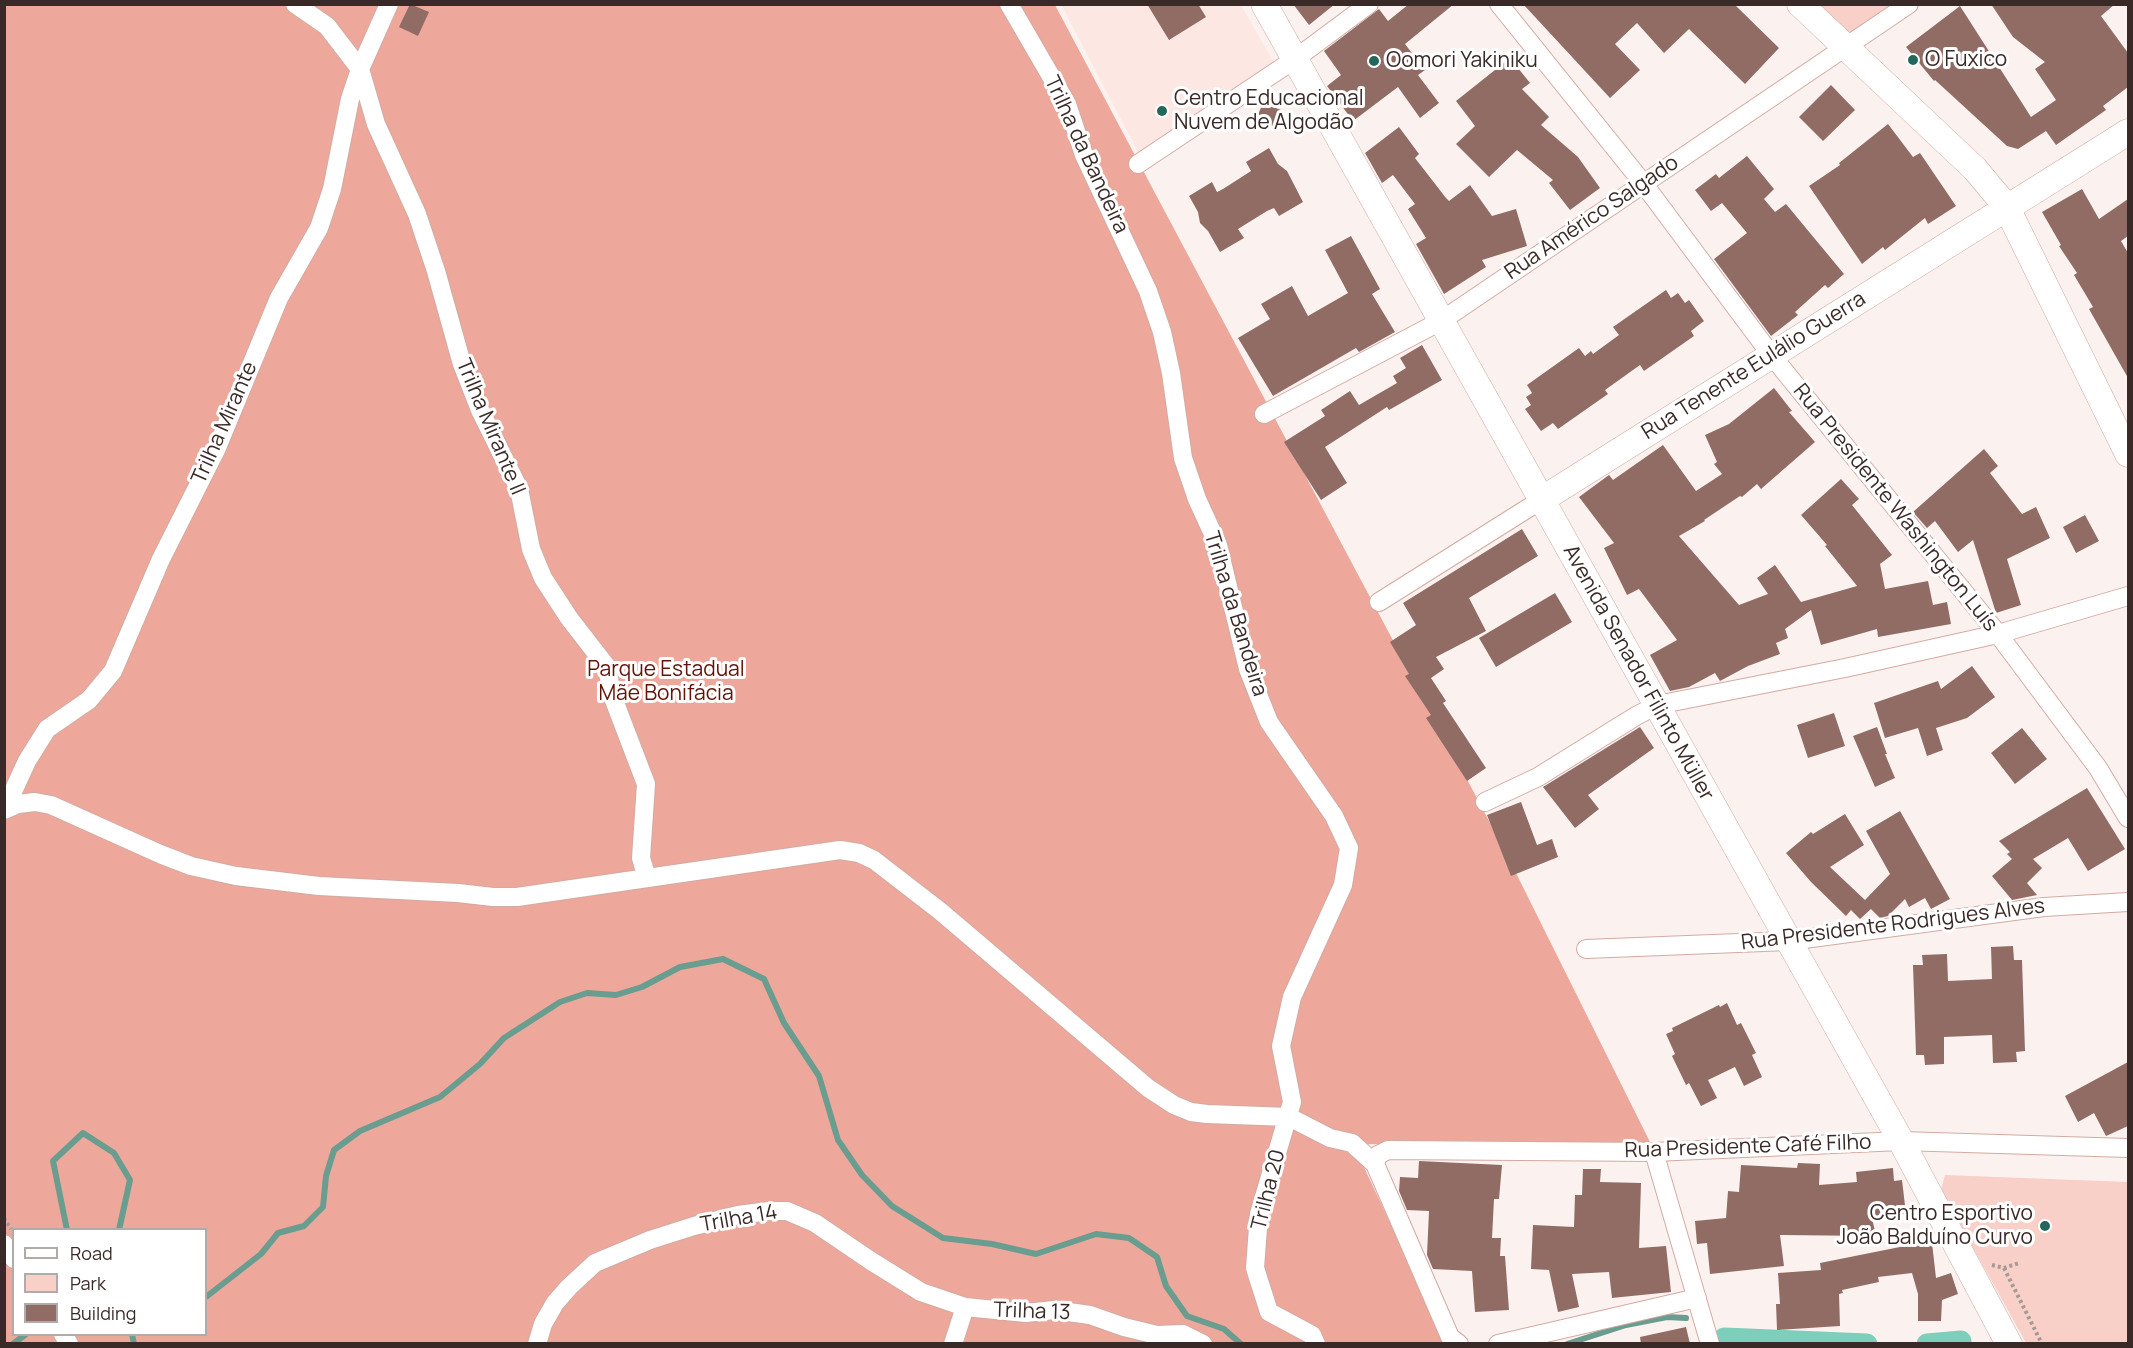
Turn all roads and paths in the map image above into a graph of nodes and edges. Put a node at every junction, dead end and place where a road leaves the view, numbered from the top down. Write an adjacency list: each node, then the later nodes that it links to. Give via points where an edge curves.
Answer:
1 (295, 4): 11 (street, via 327,26)
2 (389, 4): 11 (street, Trilha Mirante)
3 (1009, 4): 32 (street, Trilha da Bandeira, via 1067,104 1084,155 1148,291 1169,363 1183,458 1218,545 1248,669 1269,723 1334,816 1349,848 1342,885 1292,997 1281,1046 1292,1102)
4 (1264, 4): 10 (street, Avenida Senador Filinto Müller)
5 (1369, 4): 10 (street)
6 (1499, 4): 14 (street, Rua Presidente Washington Luís)
7 (1800, 4): 9 (street)
8 (1909, 4): 9 (street, Rua Américo Salgado)
9 (1847, 47): 14 (street, Rua Américo Salgado); 15 (street, via 1976,170)
10 (1295, 59): 13 (street); 16 (street, Avenida Senador Filinto Müller)
11 (360, 69): 26 (street, Trilha Mirante, via 319,228 279,298 216,450 161,560 113,671 89,700 47,729); 28 (street, Trilha Mirante II, via 376,124 417,213 462,364 519,489 531,549 543,578 568,618 608,667 612,695 646,784 641,858)
12 (2128, 132): 15 (street, Rua Tenente Eulálio Guerra)
13 (1137, 164)
14 (1643, 183): 16 (street, Rua Américo Salgado); 17 (street, Rua Presidente Washington Luís)
15 (2006, 206): 17 (street, Rua Tenente Eulálio Guerra); 19 (street)
16 (1441, 321): 18 (street, Rua Américo Salgado); 20 (street, Avenida Senador Filinto Müller)
17 (1772, 356): 20 (street, Rua Tenente Eulálio Guerra); 23 (street, Rua Presidente Washington Luís)
18 (1264, 414)
19 (2128, 454)
20 (1541, 500): 22 (street, Rua Tenente Eulálio Guerra); 24 (street, Avenida Senador Filinto Müller)
21 (2128, 596): 23 (street)
22 (1379, 602)
23 (1998, 634): 24 (street); 27 (street, Rua Presidente Washington Luís, via 2098,768)
24 (1657, 705): 25 (street, via 1538,777); 30 (street, Avenida Senador Filinto Müller)
25 (1485, 802)
26 (5, 809): 28 (street, via 35,802 51,805 191,866 319,886 517,897)
27 (2128, 818)
28 (647, 878): 32 (street, via 840,850 859,853 874,860 940,911 1174,1106 1207,1114)
29 (2128, 902): 30 (street, Rua Presidente Rodrigues Alves, via 2044,907)
30 (1789, 941): 31 (street, Rua Presidente Rodrigues Alves); 33 (street, Avenida Senador Filinto Müller)
31 (1586, 949)
32 (1288, 1117): 36 (street, via 1330,1138 1352,1143); 43 (street, Trilha 20, via 1259,1214 1255,1268 1269,1312 1312,1335)
33 (1900, 1141): 34 (street, Rua Presidente Café Filho); 35 (street, Rua Presidente Café Filho); 47 (street, Avenida Senador Filinto Müller)
34 (2128, 1148)
35 (1654, 1152): 36 (street, Rua Presidente Café Filho, via 1388,1150 1378,1155); 38 (street)
36 (1375, 1164): 44 (street, via 1450,1337)
37 (2004, 1268): 48 (path)
38 (1697, 1298): 45 (street); 46 (street)
39 (965, 1308): 40 (street, Trilha 14, via 921,1292 815,1223 787,1211 768,1211 738,1215 650,1240 595,1263 555,1303); 41 (street); 42 (street, Trilha 13, via 1090,1315 1157,1335 1183,1334)
40 (537, 1344)
41 (953, 1344)
42 (1203, 1344)
43 (1316, 1344)
44 (1459, 1344)
45 (1498, 1344)
46 (1710, 1344)
47 (2010, 1344)
48 (2042, 1344)

